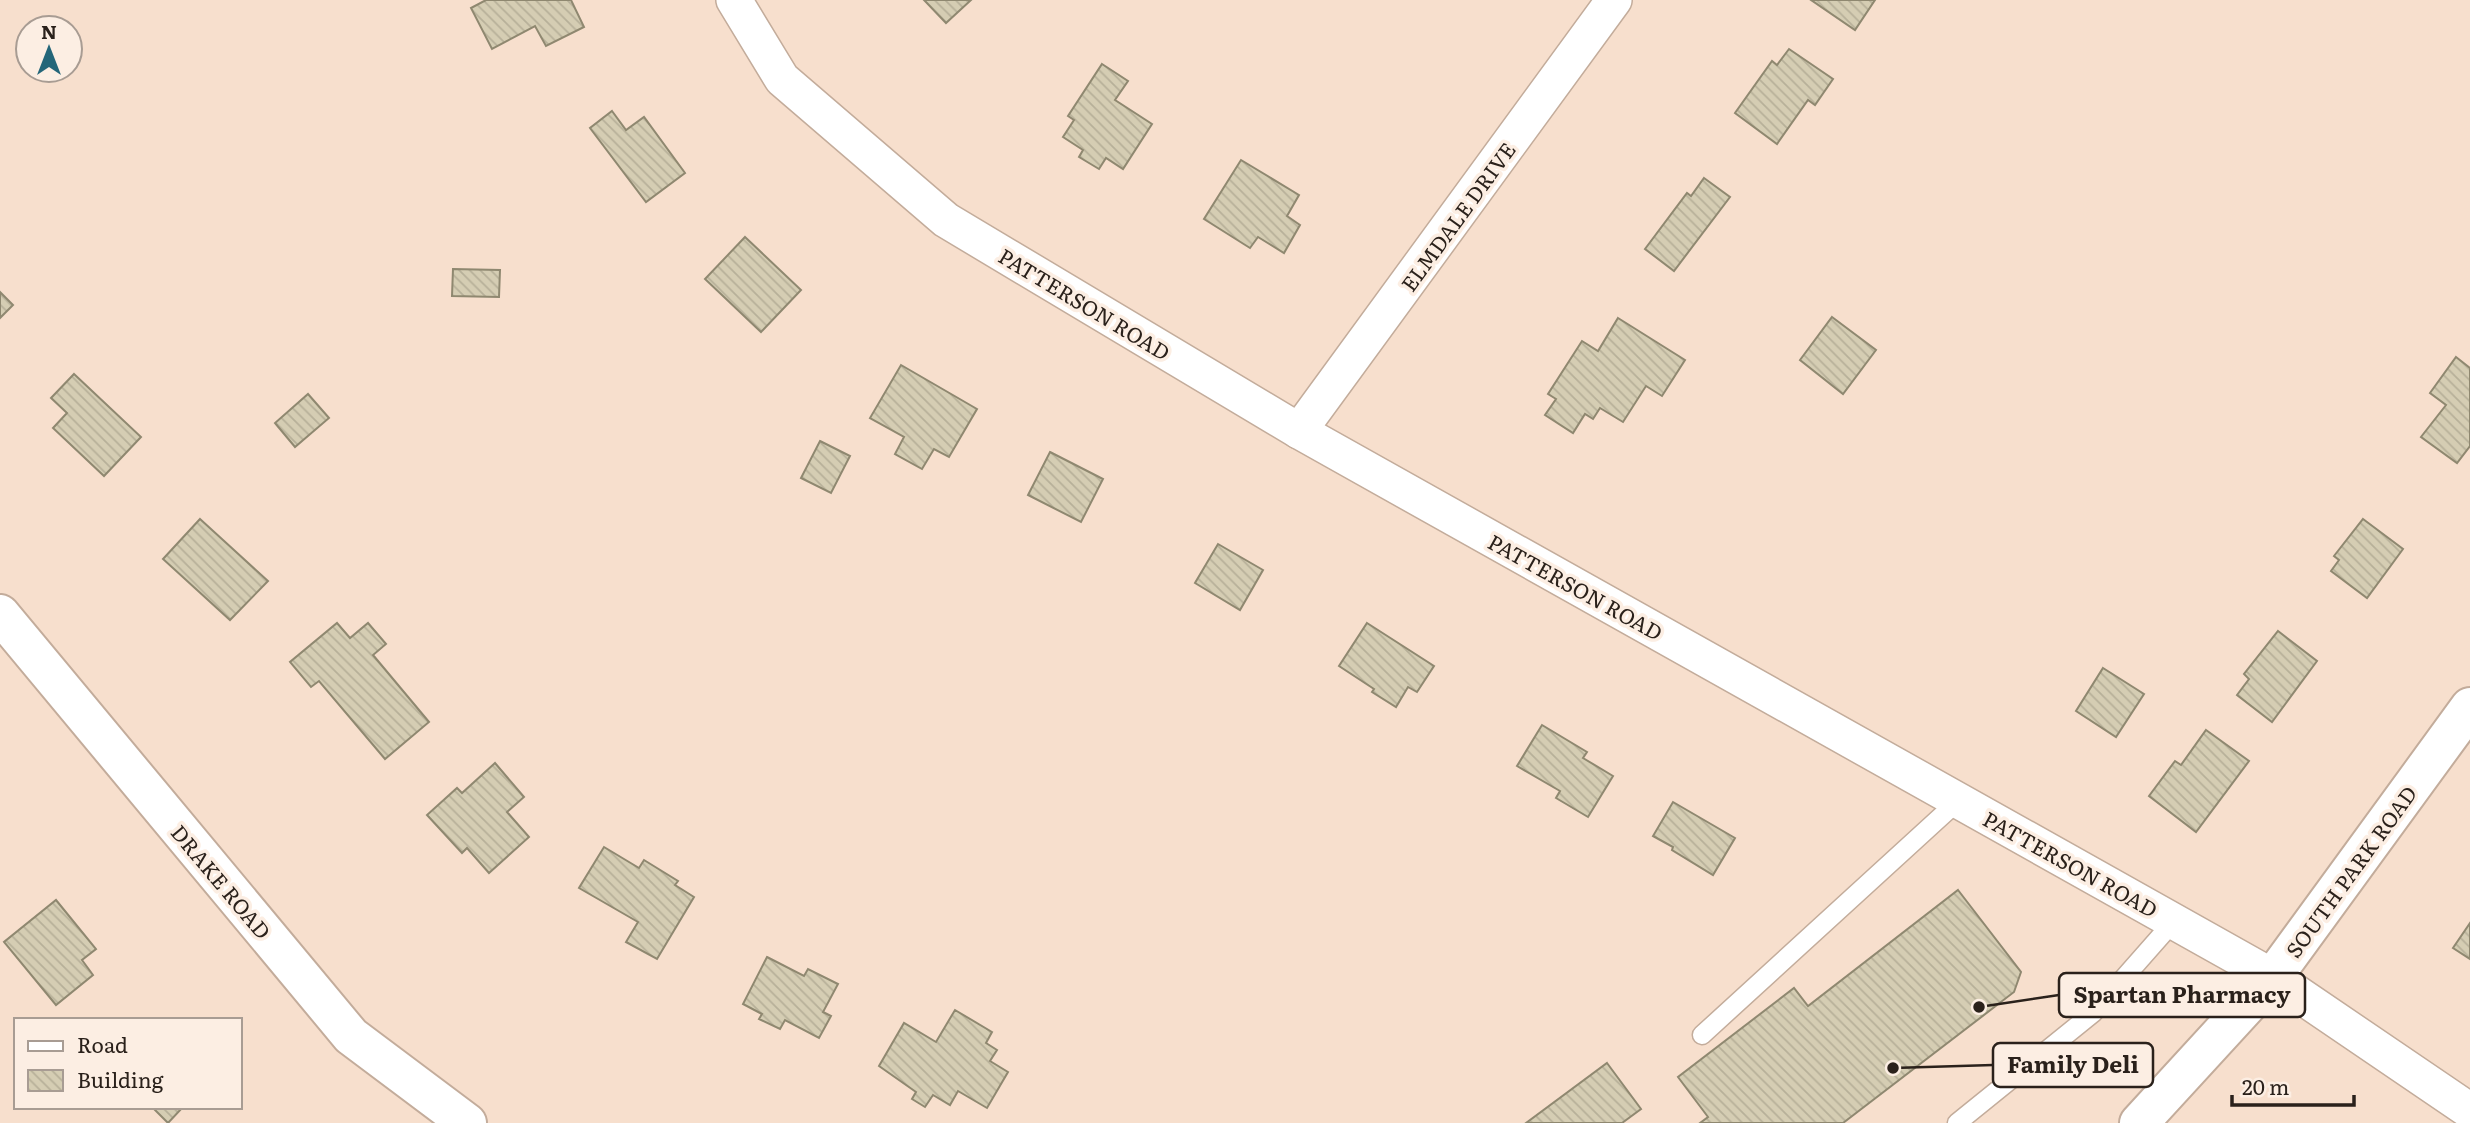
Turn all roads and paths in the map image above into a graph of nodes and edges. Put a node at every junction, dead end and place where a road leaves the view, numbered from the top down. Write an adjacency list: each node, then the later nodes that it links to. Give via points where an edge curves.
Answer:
1 (734, 0): 3 (street, PATTERSON ROAD, via 782,79 946,220)
2 (1614, 0): 3 (street, ELMDALE DRIVE)
3 (1299, 431): 6 (street, PATTERSON ROAD)
4 (0, 614): 11 (street, DRAKE ROAD, via 351,1036)
5 (2470, 706): 8 (street, SOUTH PARK ROAD)
6 (1958, 801): 7 (street, PATTERSON ROAD); 9 (lane)
7 (2174, 921): 8 (street, PATTERSON ROAD); 12 (lane, via 2093,1013)
8 (2273, 977): 10 (street, PATTERSON ROAD); 13 (street, SOUTH PARK ROAD)
9 (1702, 1035)
10 (2470, 1111)
11 (467, 1123)
12 (1957, 1123)
13 (2139, 1123)

